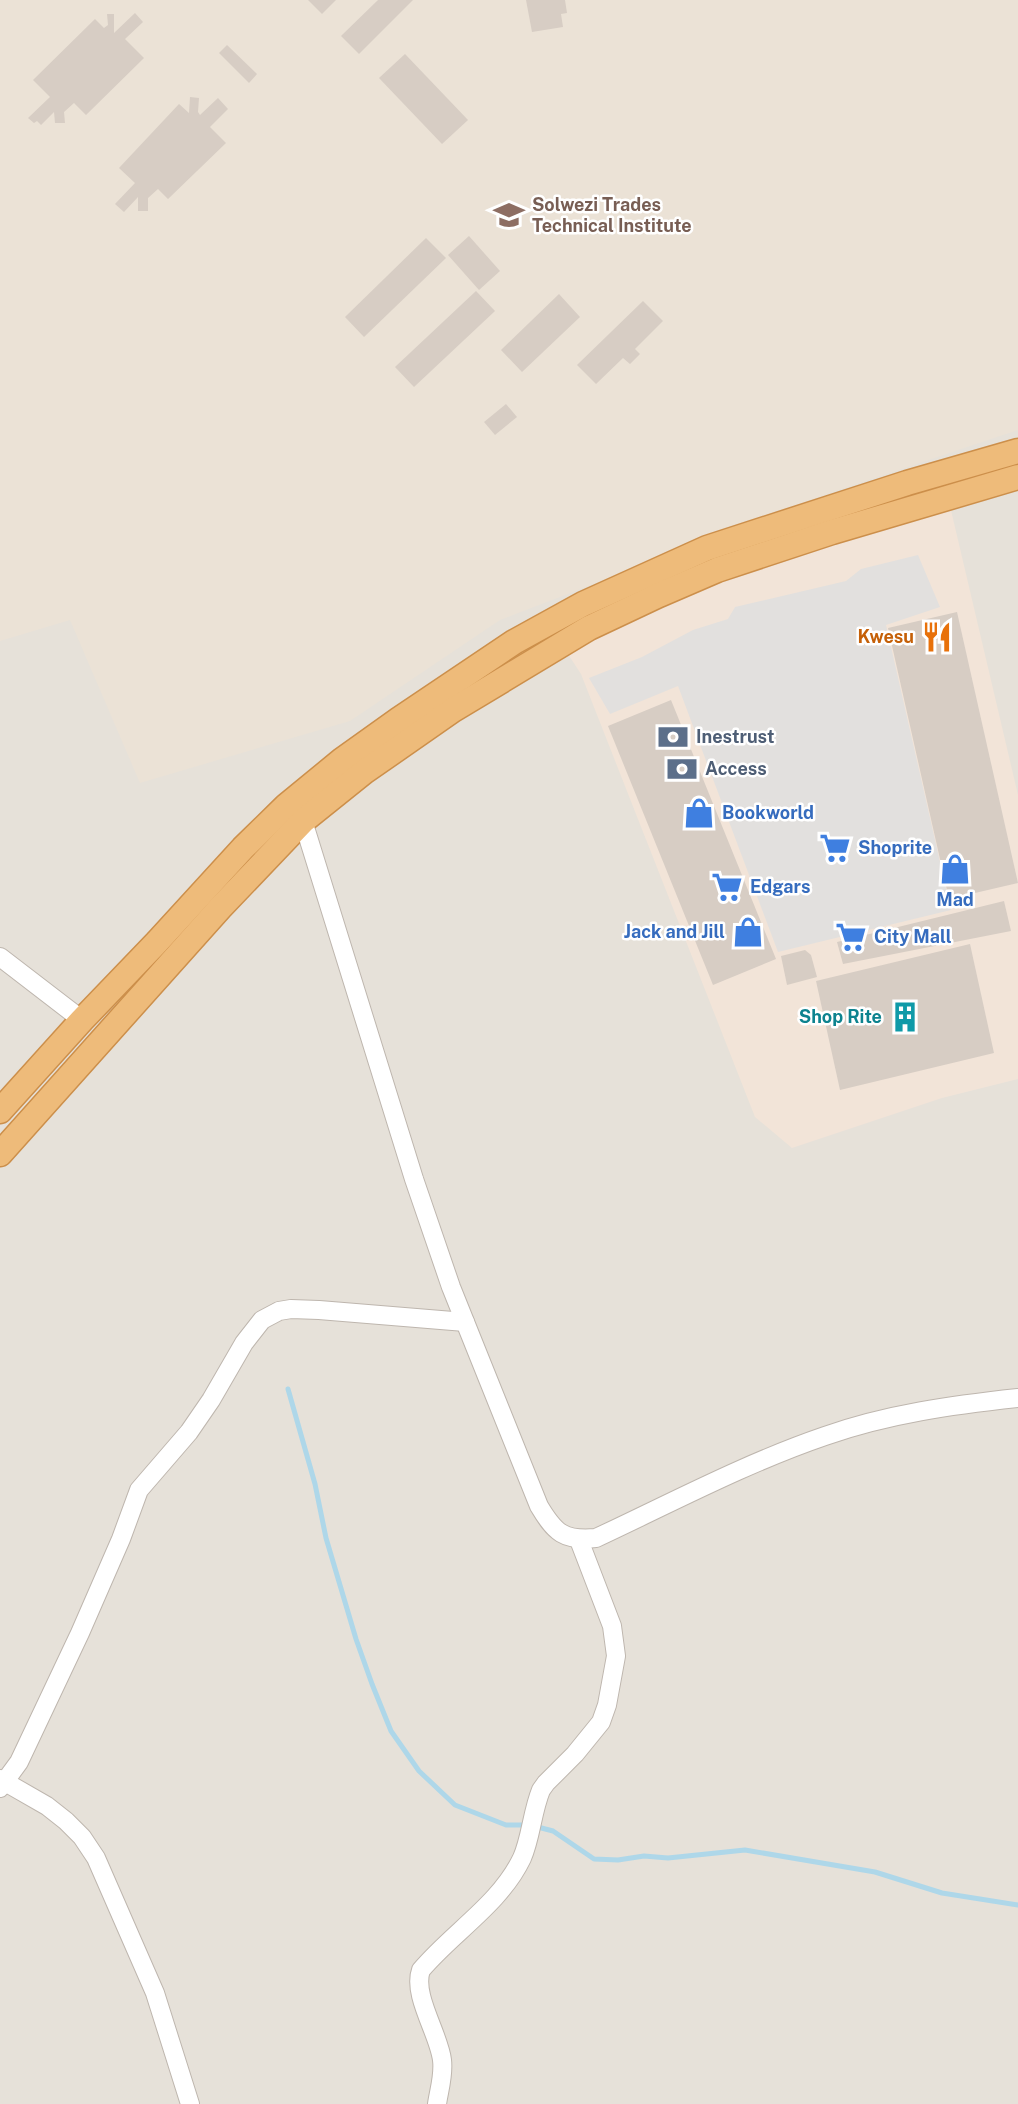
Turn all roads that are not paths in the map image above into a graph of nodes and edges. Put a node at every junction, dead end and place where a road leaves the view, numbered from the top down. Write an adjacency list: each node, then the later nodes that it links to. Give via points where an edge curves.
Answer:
1 (1018, 451): 5 (highway, via 708,548 583,604 514,642 342,760 286,806)
2 (1018, 478): 3 (highway, via 718,570 589,628 423,730)
3 (303, 821): 7 (highway); 8 (street, via 414,1179)
4 (0, 957): 5 (street)
5 (82, 1020): 6 (highway)
6 (0, 1111)
7 (0, 1154)
8 (465, 1322): 10 (street, via 539,1506 561,1534); 11 (street, via 300,1310 279,1311 262,1320 189,1432 139,1490 80,1633 19,1762)
9 (1018, 1398): 10 (street, via 924,1410 825,1436 596,1538)
10 (579, 1539): 13 (street, via 616,1644 607,1705 591,1736 541,1790 522,1857 505,1883 421,1970 418,1984 442,2060)
11 (2, 1783): 12 (street, via 66,1821 96,1858 155,1993)
12 (190, 2104)
13 (437, 2104)

